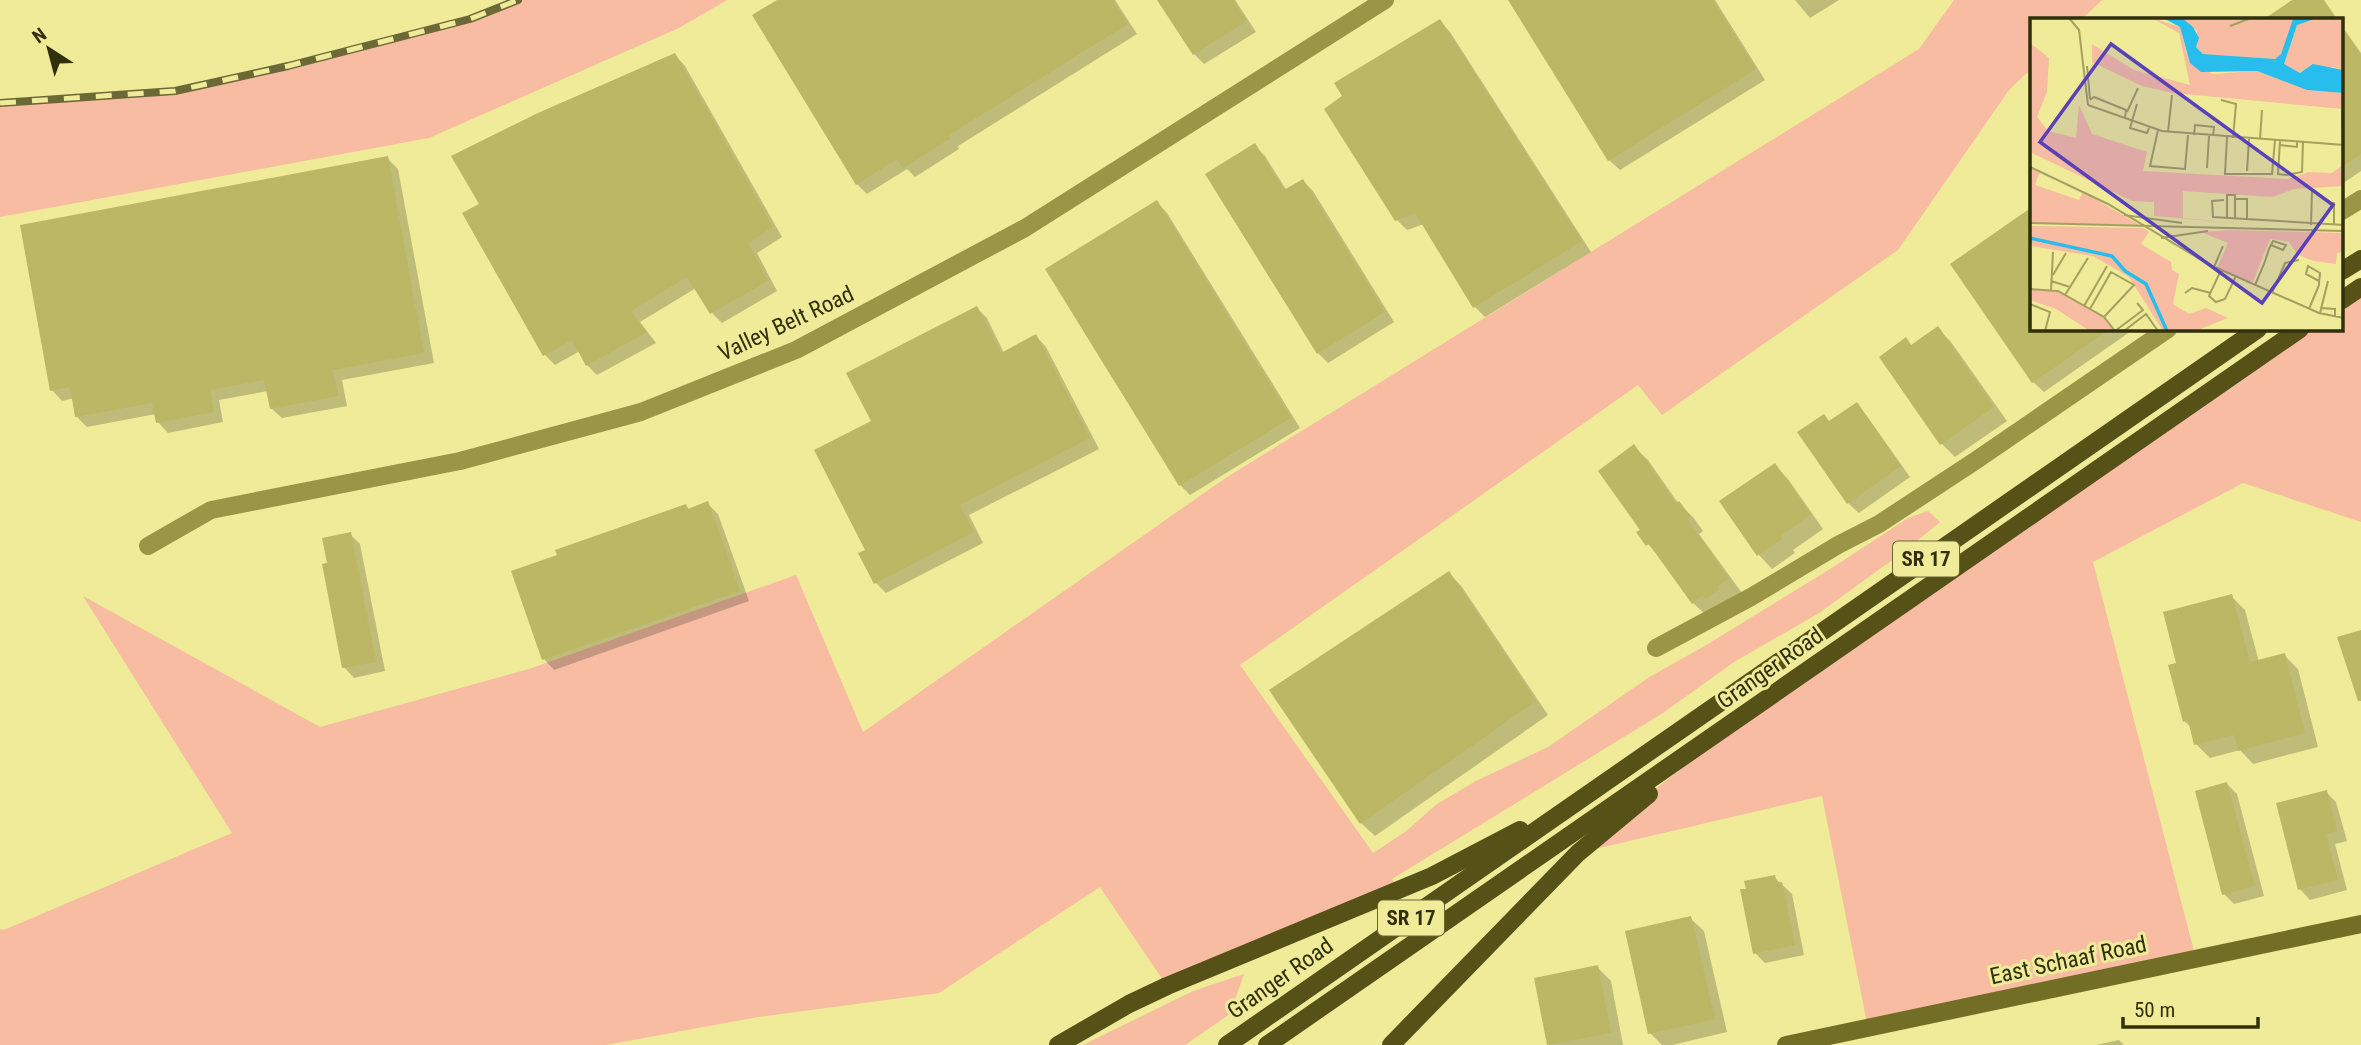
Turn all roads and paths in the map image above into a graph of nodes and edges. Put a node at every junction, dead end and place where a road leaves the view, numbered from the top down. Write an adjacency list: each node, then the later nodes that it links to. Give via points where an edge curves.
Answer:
1 (1385, 0): 11 (street, Valley Belt Road, via 1025,228 796,350 642,412 460,461 211,510)
2 (2361, 199): 3 (street)
3 (2344, 210)
4 (2361, 259): 5 (main road)
5 (2344, 270)
6 (2361, 287): 7 (main road)
7 (2344, 296)
8 (2165, 331): 12 (street, via 1879,524)
9 (2255, 331): 14 (main road, Granger Road / SR 17)
10 (2297, 331): 13 (main road, Granger Road / SR 17)
11 (148, 546)
12 (1656, 648)
13 (1780, 691): 16 (main road, via 1602,831); 19 (main road, Granger Road / SR 17)
14 (1595, 791): 17 (main road, via 1432,876 1167,986); 18 (main road, Granger Road / SR 17)
15 (2361, 924): 20 (street, East Schaaf Road)
16 (1395, 1043)
17 (1058, 1045)
18 (1227, 1045)
19 (1267, 1045)
20 (1786, 1045)

